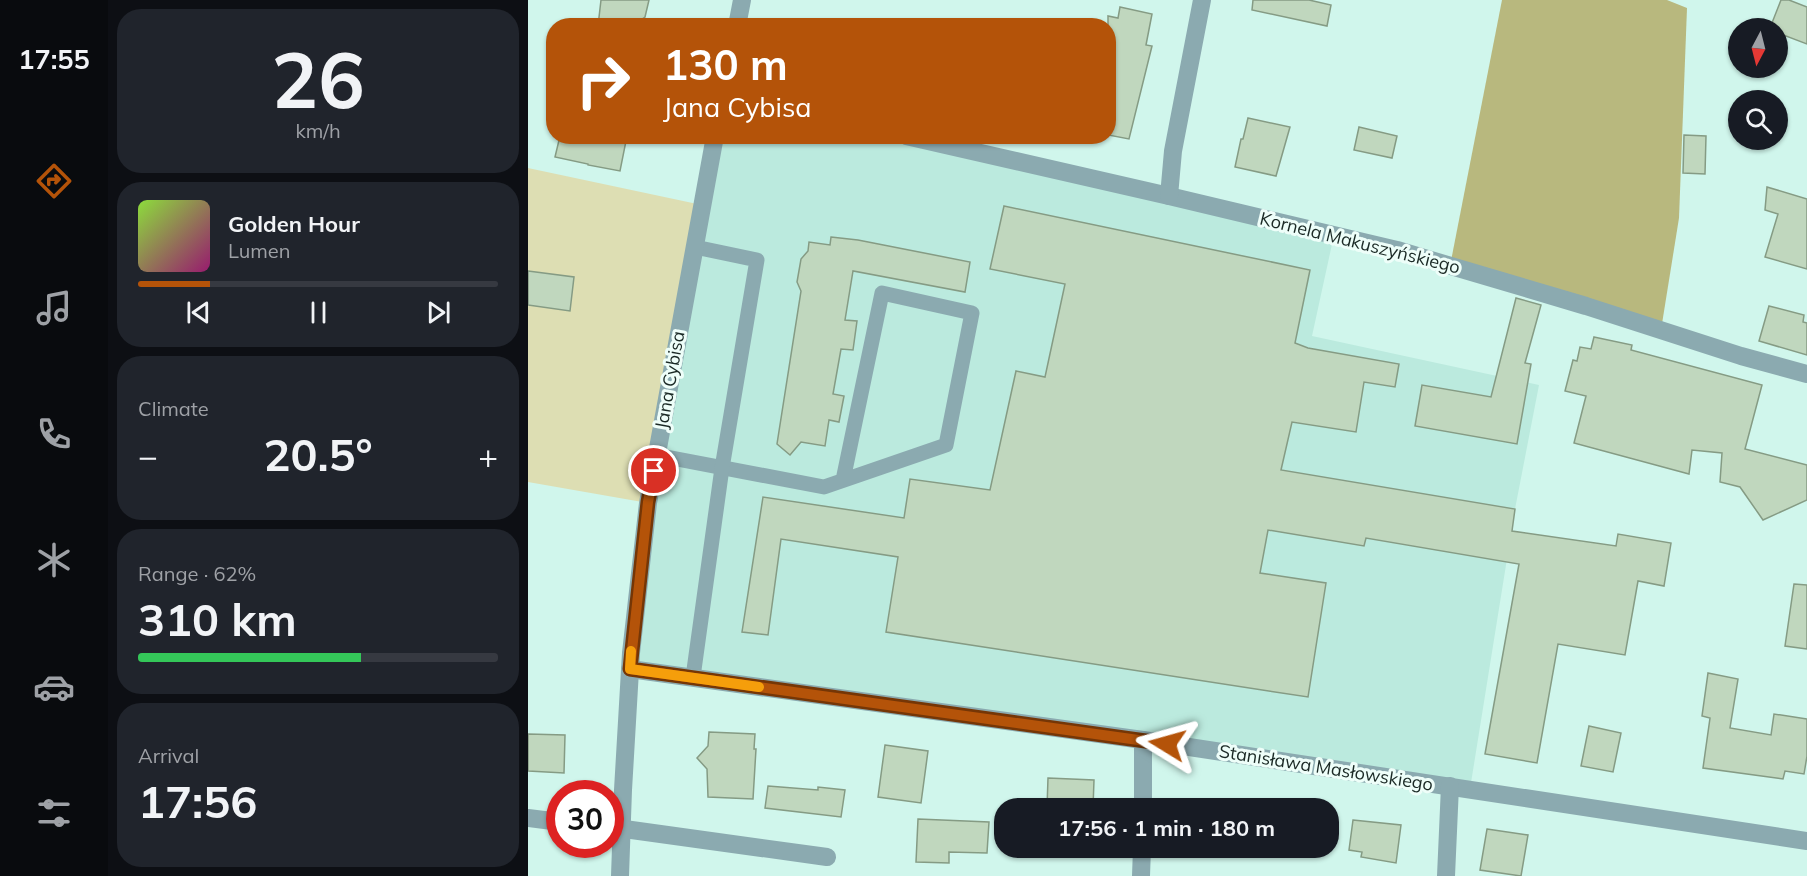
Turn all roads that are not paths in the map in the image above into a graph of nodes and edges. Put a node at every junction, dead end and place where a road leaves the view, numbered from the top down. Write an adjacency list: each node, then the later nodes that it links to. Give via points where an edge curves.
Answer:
1 (741, 0): 3 (street)
2 (1202, 0): 6 (street, via 1173,151)
3 (738, 18)
4 (713, 144): 7 (street, Jana Cybisa)
5 (942, 144): 6 (street, Kornela Makuszyńskiego)
6 (1169, 195): 8 (street, Kornela Makuszyńskiego, via 1397,250)
7 (694, 247): 9 (street, Jana Cybisa); 10 (lane, via 757,260)
8 (1807, 374)
9 (656, 455): 10 (lane); 12 (street, Jana Cybisa)
10 (722, 468): 11 (lane, via 824,487); 13 (lane)
11 (843, 480): 11 (lane, via 946,445 972,313 882,293)
12 (630, 669): 13 (street, Stanisława Masłowskiego); 15 (street, Jana Cybisa)
13 (693, 677): 14 (street, Stanisława Masłowskiego)
14 (1143, 741): 16 (street, Stanisława Masłowskiego); 17 (street)
15 (620, 780)
16 (1450, 786): 21 (street, Stanisława Masłowskiego); 27 (street)
17 (1143, 798)
18 (528, 818): 19 (street)
19 (546, 820)
20 (624, 829): 22 (street)
21 (1807, 841)
22 (827, 857)
23 (618, 858): 25 (street, Jana Cybisa)
24 (1142, 858): 26 (street)
25 (620, 876)
26 (1141, 876)
27 (1446, 876)

